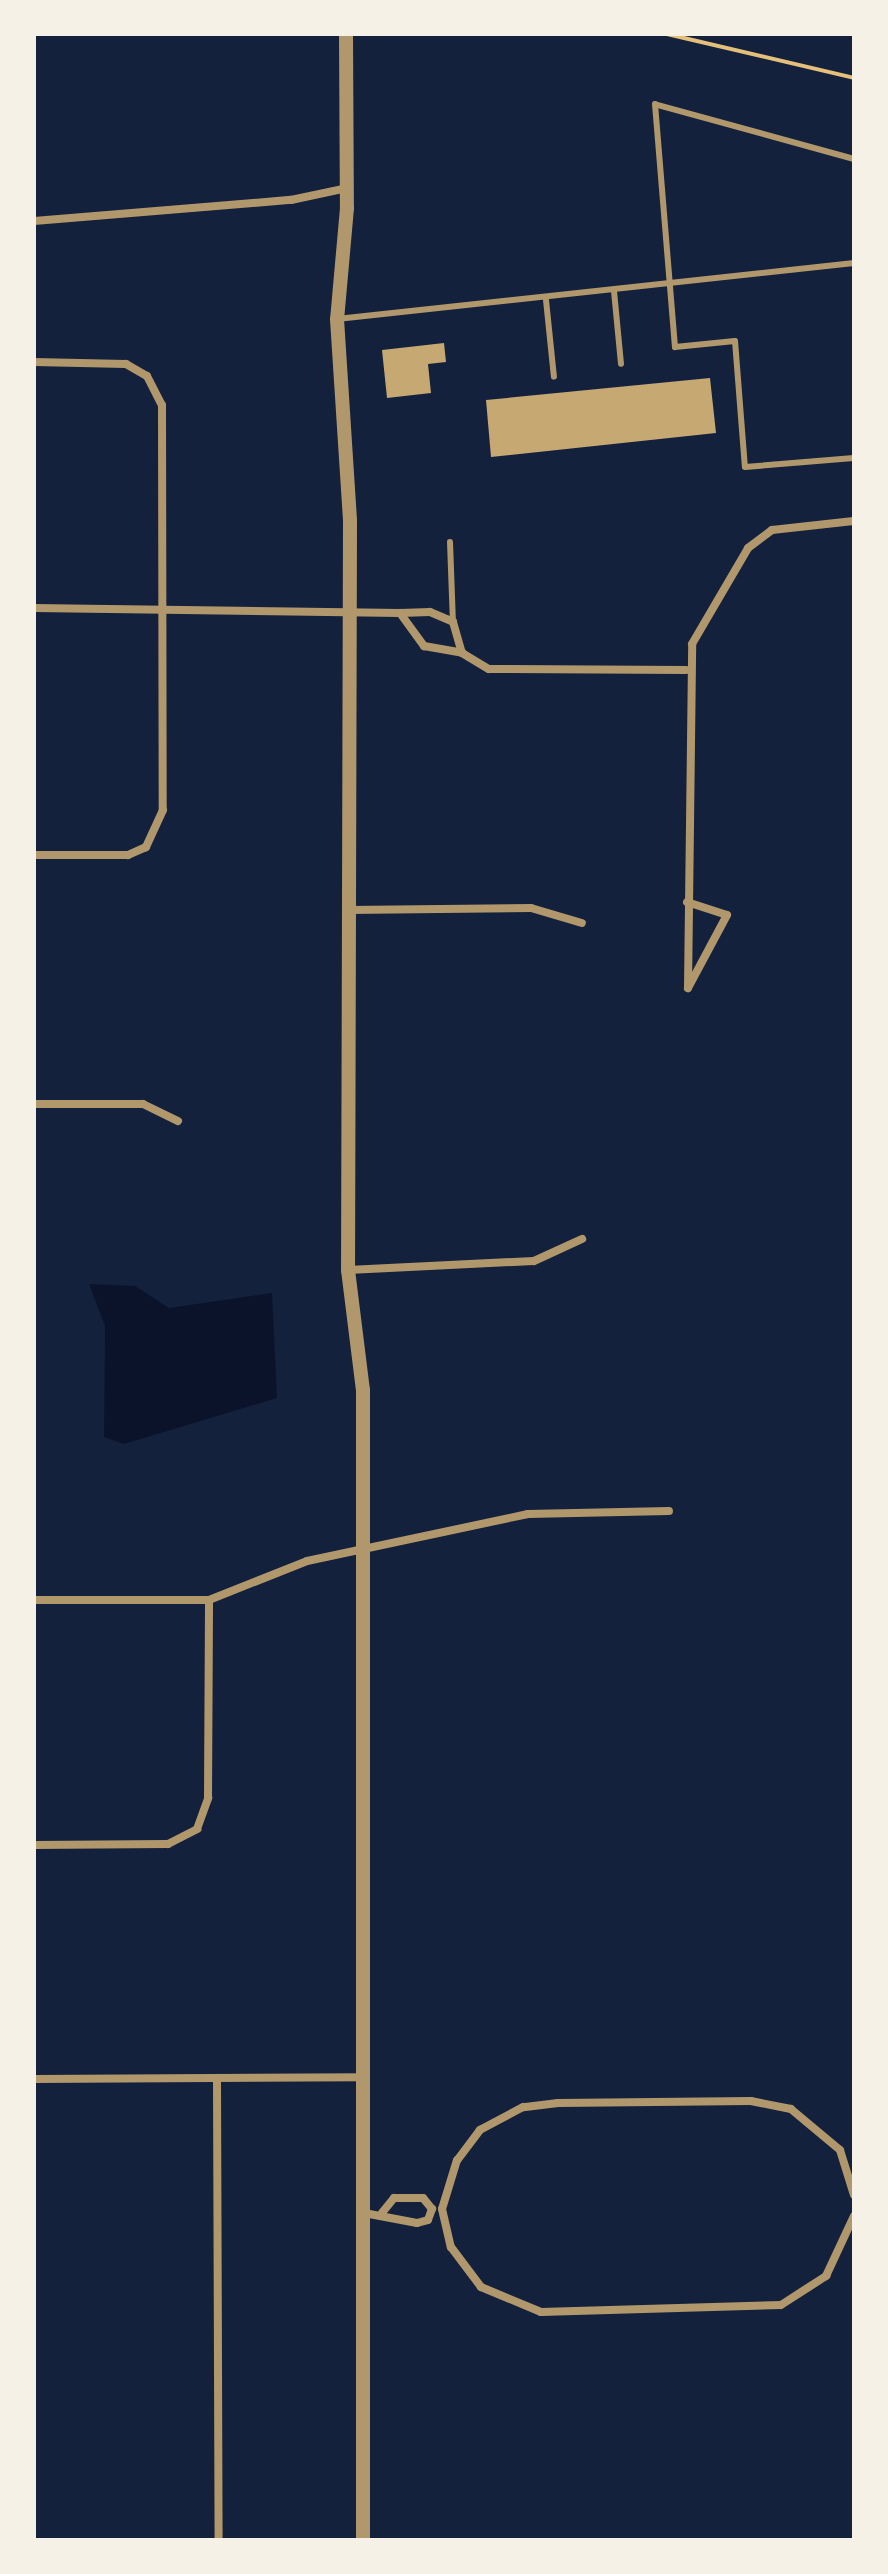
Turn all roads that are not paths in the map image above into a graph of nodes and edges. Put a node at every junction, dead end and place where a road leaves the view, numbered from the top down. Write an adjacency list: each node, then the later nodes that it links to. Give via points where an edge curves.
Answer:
1 (346, 34): 3 (street)
2 (854, 159): 6 (lane, via 655,104)
3 (347, 188): 4 (street, via 291,200); 9 (street)
4 (34, 221)
5 (854, 263): 6 (lane)
6 (670, 281): 7 (lane); 13 (lane, via 675,347 735,341 745,467)
7 (614, 291): 8 (lane); 11 (lane)
8 (546, 300): 9 (lane); 12 (lane)
9 (337, 319): 18 (street)
10 (34, 362): 17 (street, via 120,362 147,376 156,389)
11 (621, 364)
12 (554, 377)
13 (854, 458)
14 (854, 521): 22 (street, via 789,525 748,548 702,618)
15 (450, 542): 20 (lane)
16 (34, 608): 17 (street)
17 (162, 608): 18 (street); 23 (street, via 162,824 146,847 128,855)
18 (349, 611): 19 (street); 25 (street)
19 (400, 613): 20 (street, via 430,612); 21 (street, via 424,646)
20 (453, 622): 21 (street)
21 (462, 653): 22 (street, via 489,669)
22 (686, 670): 24 (street)
23 (34, 855)
24 (687, 902): 24 (street, via 688,945 688,988 727,915)
25 (348, 910): 26 (street, via 531,908); 30 (street)
26 (582, 923)
27 (34, 1104): 28 (street, via 143,1104)
28 (178, 1121)
29 (582, 1239): 30 (street, via 534,1261)
30 (348, 1270): 32 (street, via 363,1390)
31 (669, 1511): 32 (street, via 528,1514)
32 (362, 1553): 34 (street, via 307,1561); 36 (street)
33 (34, 1600): 34 (street)
34 (209, 1600): 35 (street, via 208,1798 197,1829 168,1844)
35 (34, 1845)
36 (363, 2077): 38 (street); 42 (street)
37 (34, 2079): 38 (street)
38 (217, 2079): 45 (street)
39 (854, 2195): 41 (street, via 840,2150 791,2109 751,2101 558,2103 523,2107 480,2130 457,2160)
40 (432, 2209): 41 (street); 43 (street, via 428,2220 417,2223); 43 (street, via 423,2198 394,2198)
41 (442, 2209): 44 (street, via 451,2247 481,2287 541,2312 781,2305 826,2276)
42 (364, 2213): 43 (street); 46 (street)
43 (382, 2213)
44 (854, 2216)
45 (219, 2540)
46 (363, 2540)

